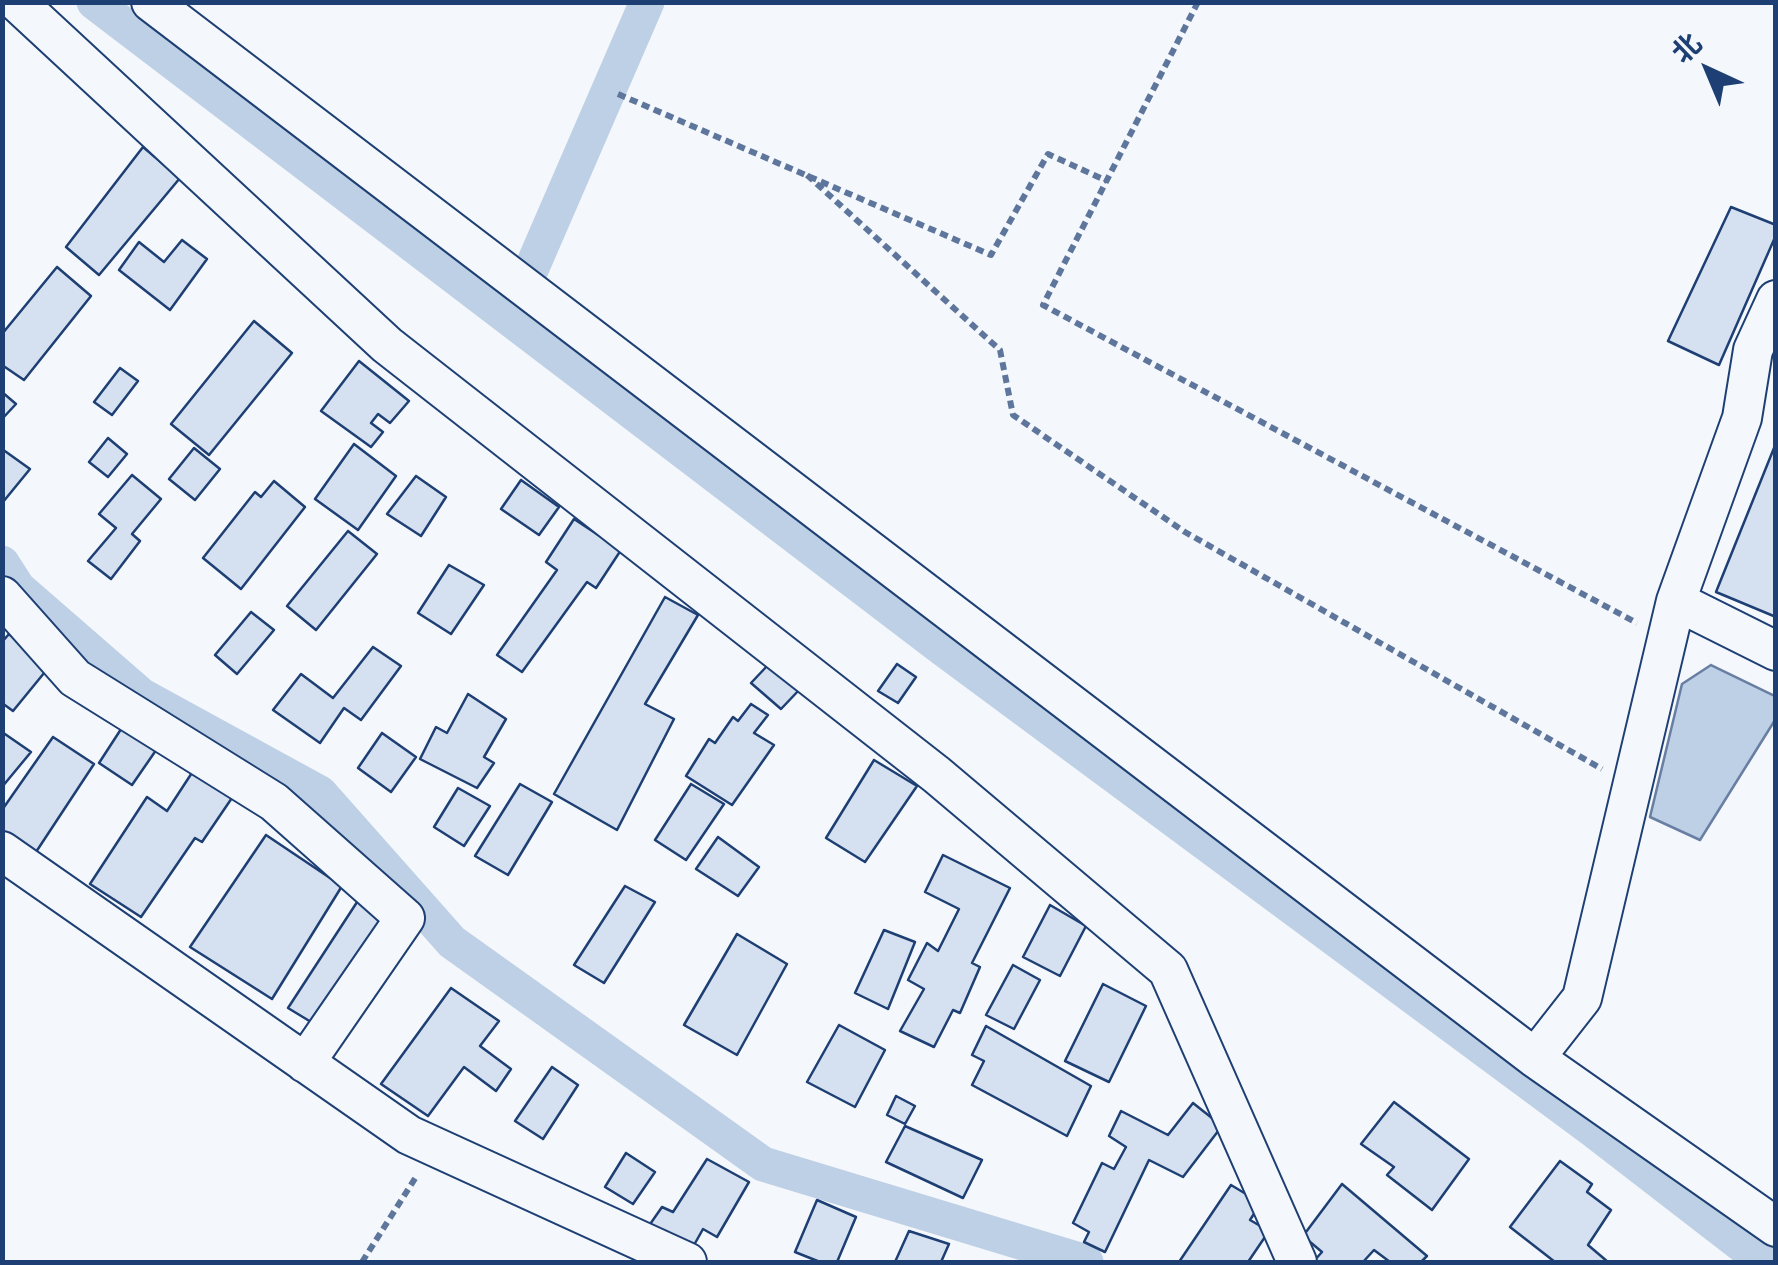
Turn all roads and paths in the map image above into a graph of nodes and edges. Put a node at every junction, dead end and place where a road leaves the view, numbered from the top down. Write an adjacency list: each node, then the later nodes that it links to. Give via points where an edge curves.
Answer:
1 (17, 2): 21 (street, via 387,345 937,775 1168,970)
2 (151, 2): 15 (street)
3 (1198, 2): 6 (path)
4 (618, 94): 5 (path)
5 (807, 175): 6 (path, via 992,255 1048,154); 13 (path, via 1000,350 1013,414 1185,532)
6 (1107, 181): 11 (path, via 1043,306)
7 (1776, 300): 8 (street)
8 (1764, 355): 10 (street)
9 (2, 596): 16 (street, via 74,678 274,802 405,918)
10 (1676, 601): 11 (street); 12 (street)
11 (1668, 639): 13 (street)
12 (1776, 651)
13 (1632, 787): 15 (street, via 1582,998)
14 (2, 851): 16 (street)
15 (1535, 1058): 18 (street)
16 (305, 1063): 17 (street)
17 (436, 1147): 19 (path); 20 (street)
18 (1776, 1227)
19 (362, 1262)
20 (687, 1262)
21 (1297, 1262)

